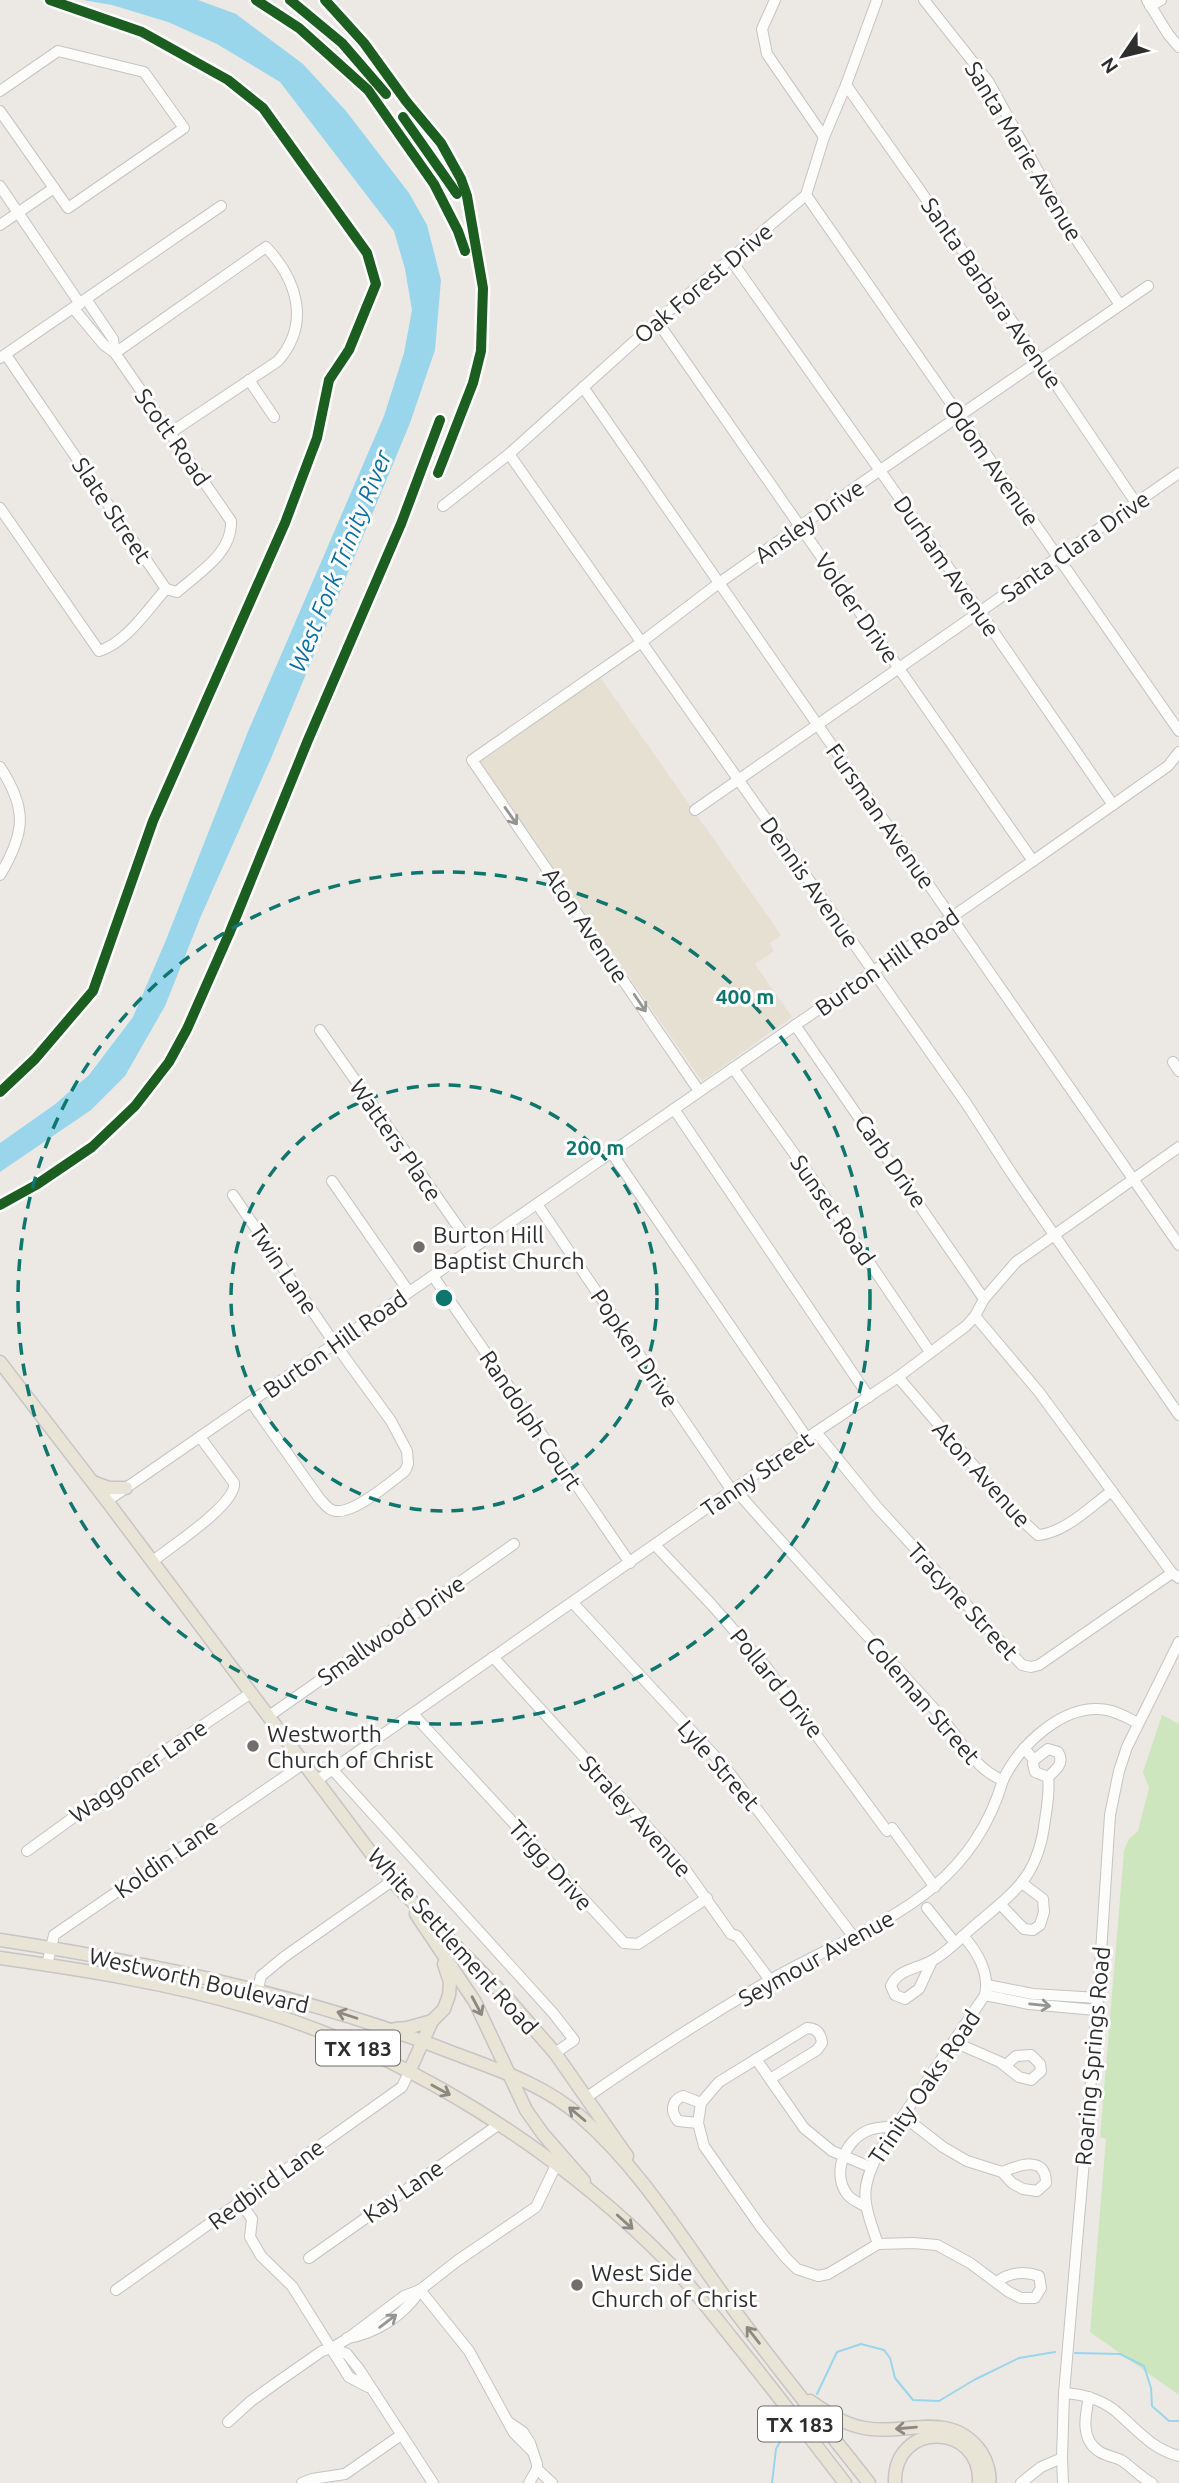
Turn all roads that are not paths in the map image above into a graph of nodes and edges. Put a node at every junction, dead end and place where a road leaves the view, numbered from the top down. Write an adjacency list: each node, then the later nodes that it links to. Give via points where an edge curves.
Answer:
1 (775, 0): 10 (street, via 762,29 767,54)
2 (877, 0): 7 (street)
3 (924, 0): 20 (street, Santa Marie Avenue, via 988,81 1074,236)
4 (1161, 0): 5 (street)
5 (1149, 3): 6 (street)
6 (1179, 47)
7 (846, 85): 10 (street); 24 (street, Santa Barbara Avenue)
8 (0, 91): 12 (street, via 58,51 144,72 184,128 68,208)
9 (0, 111): 12 (street)
10 (824, 137): 13 (street)
11 (0, 186): 15 (street, Scott Road)
12 (54, 188): 15 (street)
13 (806, 195): 17 (street, Oak Forest Drive); 28 (street, Odom Avenue)
14 (221, 206): 19 (street)
15 (18, 212): 16 (street); 19 (street, Scott Road)
16 (0, 225)
17 (731, 260): 21 (street, Oak Forest Drive); 31 (street, Durham Avenue)
18 (1148, 286): 20 (street, Ansley Drive)
19 (80, 304): 22 (street, Scott Road, via 104,345); 23 (street)
20 (1120, 306): 24 (street, Ansley Drive)
21 (657, 321): 26 (street, Oak Forest Drive); 36 (street, Volder Drive)
22 (115, 353): 25 (street, via 266,247 293,288 295,335 278,361); 29 (street, Scott Road)
23 (3, 356): 39 (street, Slate Street)
24 (1040, 361): 28 (street, Ansley Drive); 33 (street, Santa Barbara Avenue)
25 (249, 380): 27 (street); 29 (street)
26 (583, 387): 30 (street, Oak Forest Drive); 38 (street, Fursman Avenue)
27 (274, 416)
28 (960, 416): 31 (street, Ansley Drive); 37 (street, Odom Avenue)
29 (170, 433): 39 (street, Scott Road, via 231,521 231,529 218,556 177,592)
30 (509, 454): 34 (street, Oak Forest Drive); 41 (street, Dennis Avenue)
31 (880, 471): 36 (street, Ansley Drive); 40 (street, Durham Avenue)
32 (1179, 473): 33 (street, Santa Clara Drive)
33 (1136, 503): 37 (street, Santa Clara Drive)
34 (443, 506)
35 (0, 508): 39 (street, via 99,651 120,640)
36 (800, 527): 38 (street, Ansley Drive); 42 (street, Volder Drive)
37 (1058, 557): 40 (street, Santa Clara Drive); 44 (street, Odom Avenue)
38 (719, 583): 41 (street, Ansley Drive); 43 (street, Fursman Avenue)
39 (166, 589)
40 (980, 612): 42 (street, Santa Clara Drive); 49 (street, Durham Avenue)
41 (643, 641): 46 (street, Ansley Drive); 48 (street, Dennis Avenue)
42 (899, 668): 43 (street, Santa Clara Drive); 51 (street, Volder Drive)
43 (818, 725): 48 (street, Santa Clara Drive); 53 (street, Fursman Avenue)
44 (1179, 731)
45 (1179, 752): 49 (street, Burton Hill Road, via 1168,766)
46 (472, 760): 58 (street, Aton Avenue, one-way to 58)
47 (0, 767): 52 (street, via 17,797 21,817)
48 (739, 779): 50 (street, Santa Clara Drive); 54 (street, Dennis Avenue)
49 (1113, 805): 51 (street, Burton Hill Road)
50 (695, 810)
51 (1033, 861): 53 (street, Burton Hill Road)
52 (0, 875)
53 (951, 917): 54 (street, Burton Hill Road); 62 (street, Fursman Avenue)
54 (873, 971): 55 (street, Burton Hill Road); 66 (street, Dennis Avenue)
55 (795, 1025): 57 (street, Burton Hill Road); 71 (street, Carb Drive)
56 (320, 1030): 68 (street, Watters Place)
57 (733, 1068): 58 (street, Burton Hill Road); 75 (street, Sunset Road)
58 (699, 1091): 59 (street, Burton Hill Road)
59 (674, 1110): 61 (street, Burton Hill Road); 78 (street)
60 (1179, 1147): 62 (street, Tanny Street)
61 (611, 1152): 65 (street, Burton Hill Road); 82 (street, Tracyne Street)
62 (1133, 1179): 66 (street, Tanny Street); 67 (street, Fursman Avenue)
63 (332, 1181): 70 (street)
64 (233, 1195): 73 (street, Twin Lane)
65 (537, 1204): 68 (street, Burton Hill Road); 86 (street, Popken Drive)
66 (1054, 1235): 71 (street, Tanny Street, via 1016,1262); 81 (street, Dennis Avenue)
67 (1179, 1245)
68 (473, 1248): 69 (street, Burton Hill Road)
69 (433, 1276): 70 (street, Burton Hill Road); 92 (street, Randolph Court)
70 (409, 1292): 73 (street, Burton Hill Road)
71 (984, 1299): 72 (street, Tanny Street)
72 (975, 1316): 75 (street, Tanny Street); 87 (street, via 1039,1392)
73 (335, 1344): 80 (street, Burton Hill Road); 80 (street, Twin Lane, via 391,1421 407,1451 405,1471 354,1506 332,1510)
74 (0, 1352): 79 (main road, White Settlement Road)
75 (930, 1352): 77 (street, Tanny Street)
76 (0, 1363): 79 (main road, White Settlement Road)
77 (898, 1377): 78 (street, Tanny Street); 87 (street, Aton Avenue, via 1038,1535 1067,1524)
78 (869, 1397): 82 (street, Tanny Street)
79 (32, 1402): 84 (main road, White Settlement Road)
80 (251, 1402): 83 (street, Burton Hill Road)
81 (1179, 1415)
82 (812, 1435): 86 (street, Tanny Street); 93 (street, Tracyne Street, via 1022,1665 1039,1665)
83 (200, 1437): 85 (street, Burton Hill Road); 91 (street, via 235,1489 202,1524)
84 (93, 1482): 85 (main road); 88 (main road, White Settlement Road)
85 (126, 1488): 88 (street, Burton Hill Road)
86 (735, 1490): 90 (street, Tanny Street); 106 (street, Coleman Street, via 952,1728 986,1773)
87 (1112, 1491): 93 (street)
88 (107, 1501): 91 (main road, White Settlement Road)
89 (514, 1544): 99 (street, Smallwood Drive)
90 (655, 1545): 92 (street, Tanny Street); 111 (street, Pollard Drive, via 767,1668)
91 (153, 1561): 97 (main road, White Settlement Road)
92 (630, 1563): 94 (street, Tanny Street)
93 (1176, 1576)
94 (573, 1603): 96 (street, Tanny Street); 116 (street, Lyle Street, via 725,1767)
95 (1179, 1642): 100 (street, Roaring Springs Road)
96 (494, 1657): 98 (street, Tanny Street); 113 (street, Straley Avenue)
97 (251, 1693): 99 (main road, White Settlement Road); 108 (street, Waggoner Lane)
98 (413, 1714): 104 (street, Tanny Street); 113 (street, Trigg Drive, via 624,1943 638,1944)
99 (269, 1716): 103 (main road, White Settlement Road)
100 (1138, 1723): 101 (street, Coleman Street, via 1105,1709 1085,1710 1064,1718); 127 (street, Roaring Springs Road, via 1122,1761 1110,1815)
101 (1024, 1748): 102 (street); 106 (street, Coleman Street)
102 (1034, 1760): 105 (street, via 1035,1772); 105 (street, via 1048,1749 1058,1752 1060,1765)
103 (303, 1765): 107 (main road, White Settlement Road); 120 (street, Koldin Lane, via 54,1935)
104 (332, 1769): 107 (street, Tanny Street); 134 (street, via 553,2013 573,2040)
105 (1048, 1777): 110 (street, via 1040,1854)
106 (1003, 1780): 111 (street, Seymour Avenue, via 994,1809 977,1838)
107 (316, 1781): 109 (main road, White Settlement Road)
108 (27, 1851)
109 (392, 1881): 112 (main road, White Settlement Road); 125 (street, via 284,1957 261,1976)
110 (1022, 1883): 114 (street); 114 (street, via 1043,1899 1040,1925 1024,1929)
111 (935, 1887): 116 (street, Seymour Avenue)
112 (405, 1896): 119 (main road); 134 (main road, White Settlement Road)
113 (707, 1898): 124 (street, Straley Avenue)
114 (1000, 1904): 117 (street)
115 (928, 1908): 117 (street, Trinity Oaks Road)
116 (853, 1936): 124 (street, Seymour Avenue)
117 (959, 1939): 122 (street); 126 (street, Trinity Oaks Road, via 979,1960)
118 (3, 1940): 120 (main road, Westworth Boulevard / TX 183); 121 (street)
119 (437, 1944): 130 (main road, via 450,1982 444,2009); 138 (main road, one-way to 138, via 475,2002)
120 (50, 1948): 123 (street); 125 (main road, Westworth Boulevard / TX 183)
121 (1, 1959): 123 (main road, Westworth Boulevard / TX 183)
122 (932, 1961)
123 (47, 1965): 128 (main road, Westworth Boulevard / TX 183, via 178,1988)
124 (770, 1980): 140 (street, Seymour Avenue)
125 (257, 1989): 128 (street); 131 (main road, Westworth Boulevard / TX 183, one-way to 125)
126 (986, 1990): 127 (street); 129 (street, one-way to 129, via 1029,2004); 133 (street, Trinity Oaks Road)
127 (1098, 1998): 129 (street, Roaring Springs Road)
128 (253, 2007): 137 (main road, Westworth Boulevard / TX 183)
129 (1096, 2010): 164 (street, Roaring Springs Road)
130 (432, 2021): 131 (main road); 132 (main road)
131 (388, 2029): 132 (main road, Westworth Boulevard / TX 183)
132 (422, 2040): 137 (main road); 138 (main road, Westworth Boulevard / TX 183)
133 (954, 2042): 136 (street); 142 (street, Trinity Oaks Road)
134 (555, 2053): 140 (main road, White Settlement Road)
135 (756, 2059): 139 (street); 139 (street, via 807,2028 818,2032 822,2043 817,2050); 141 (street, via 719,2082)
136 (1005, 2066)
137 (409, 2072): 144 (main road, Westworth Boulevard / TX 183, one-way to 144); 152 (street, Redbird Lane, via 402,2087)
138 (508, 2074): 150 (main road, Westworth Boulevard / TX 183, one-way to 138, via 581,2116 542,2089); 151 (main road, via 543,2134)
139 (770, 2079): 146 (street, via 803,2127)
140 (587, 2097): 150 (main road, White Settlement Road)
141 (701, 2103): 143 (street); 143 (street, via 682,2096 673,2106 678,2121)
142 (903, 2116): 145 (street, Trinity Oaks Road); 149 (street, via 943,2147)
143 (698, 2123): 154 (street, via 704,2146 716,2164 797,2269 818,2276 828,2274)
144 (498, 2125): 147 (main road, Westworth Boulevard / TX 183); 155 (street, Kay Lane)
145 (896, 2126): 146 (street, via 869,2131 853,2141); 148 (street, Trinity Oaks Road)
146 (843, 2156): 148 (street); 153 (street, via 840,2177 847,2195)
147 (556, 2165): 151 (main road, Westworth Boulevard / TX 183); 159 (street, via 536,2207)
148 (870, 2167): 153 (street, Trinity Oaks Road)
149 (1002, 2172)
150 (641, 2181): 156 (main road, Westworth Boulevard / TX 183)
151 (597, 2197): 160 (main road, Westworth Boulevard / TX 183, one-way to 160)
152 (241, 2203): 158 (street, Redbird Lane); 161 (street, via 252,2219 250,2237 261,2256 292,2287)
153 (865, 2206): 154 (street, Trinity Oaks Road)
154 (877, 2244): 157 (street, via 937,2245)
155 (309, 2258)
156 (711, 2278): 160 (main road); 162 (main road, Westworth Boulevard / TX 183, one-way to 156)
157 (997, 2282)
158 (116, 2290)
159 (420, 2290): 161 (street, via 404,2295); 171 (street, via 469,2351 496,2404 530,2443)
160 (695, 2292): 163 (main road, Westworth Boulevard / TX 183)
161 (331, 2348): 167 (street, via 251,2401); 168 (street, via 347,2354)
162 (773, 2360): 163 (main road); 165 (main road, Westworth Boulevard / TX 183)
163 (759, 2371): 172 (main road, Westworth Boulevard / TX 183)
164 (1064, 2393): 166 (street); 170 (street, Roaring Springs Road)
165 (799, 2394): 177 (main road, Westworth Boulevard / TX 183); 180 (main road, one-way to 165, via 983,2455 956,2430 863,2428 832,2416)
166 (1089, 2397): 169 (street, via 1119,2413 1146,2441); 183 (street, via 1084,2417 1096,2449)
167 (228, 2422)
168 (401, 2435): 173 (street, via 345,2474); 174 (street)
169 (1179, 2456)
170 (1062, 2458): 181 (street); 182 (street, Roaring Springs Road)
171 (532, 2476): 175 (street); 176 (street)
172 (843, 2481)
173 (302, 2483)
174 (433, 2483)
175 (519, 2483)
176 (552, 2483)
177 (869, 2483)
178 (895, 2483): 179 (main road, via 894,2471 903,2452 921,2439 942,2435 975,2458)
179 (979, 2483)
180 (989, 2483)
181 (1021, 2483)
182 (1063, 2483)
183 (1152, 2483)

